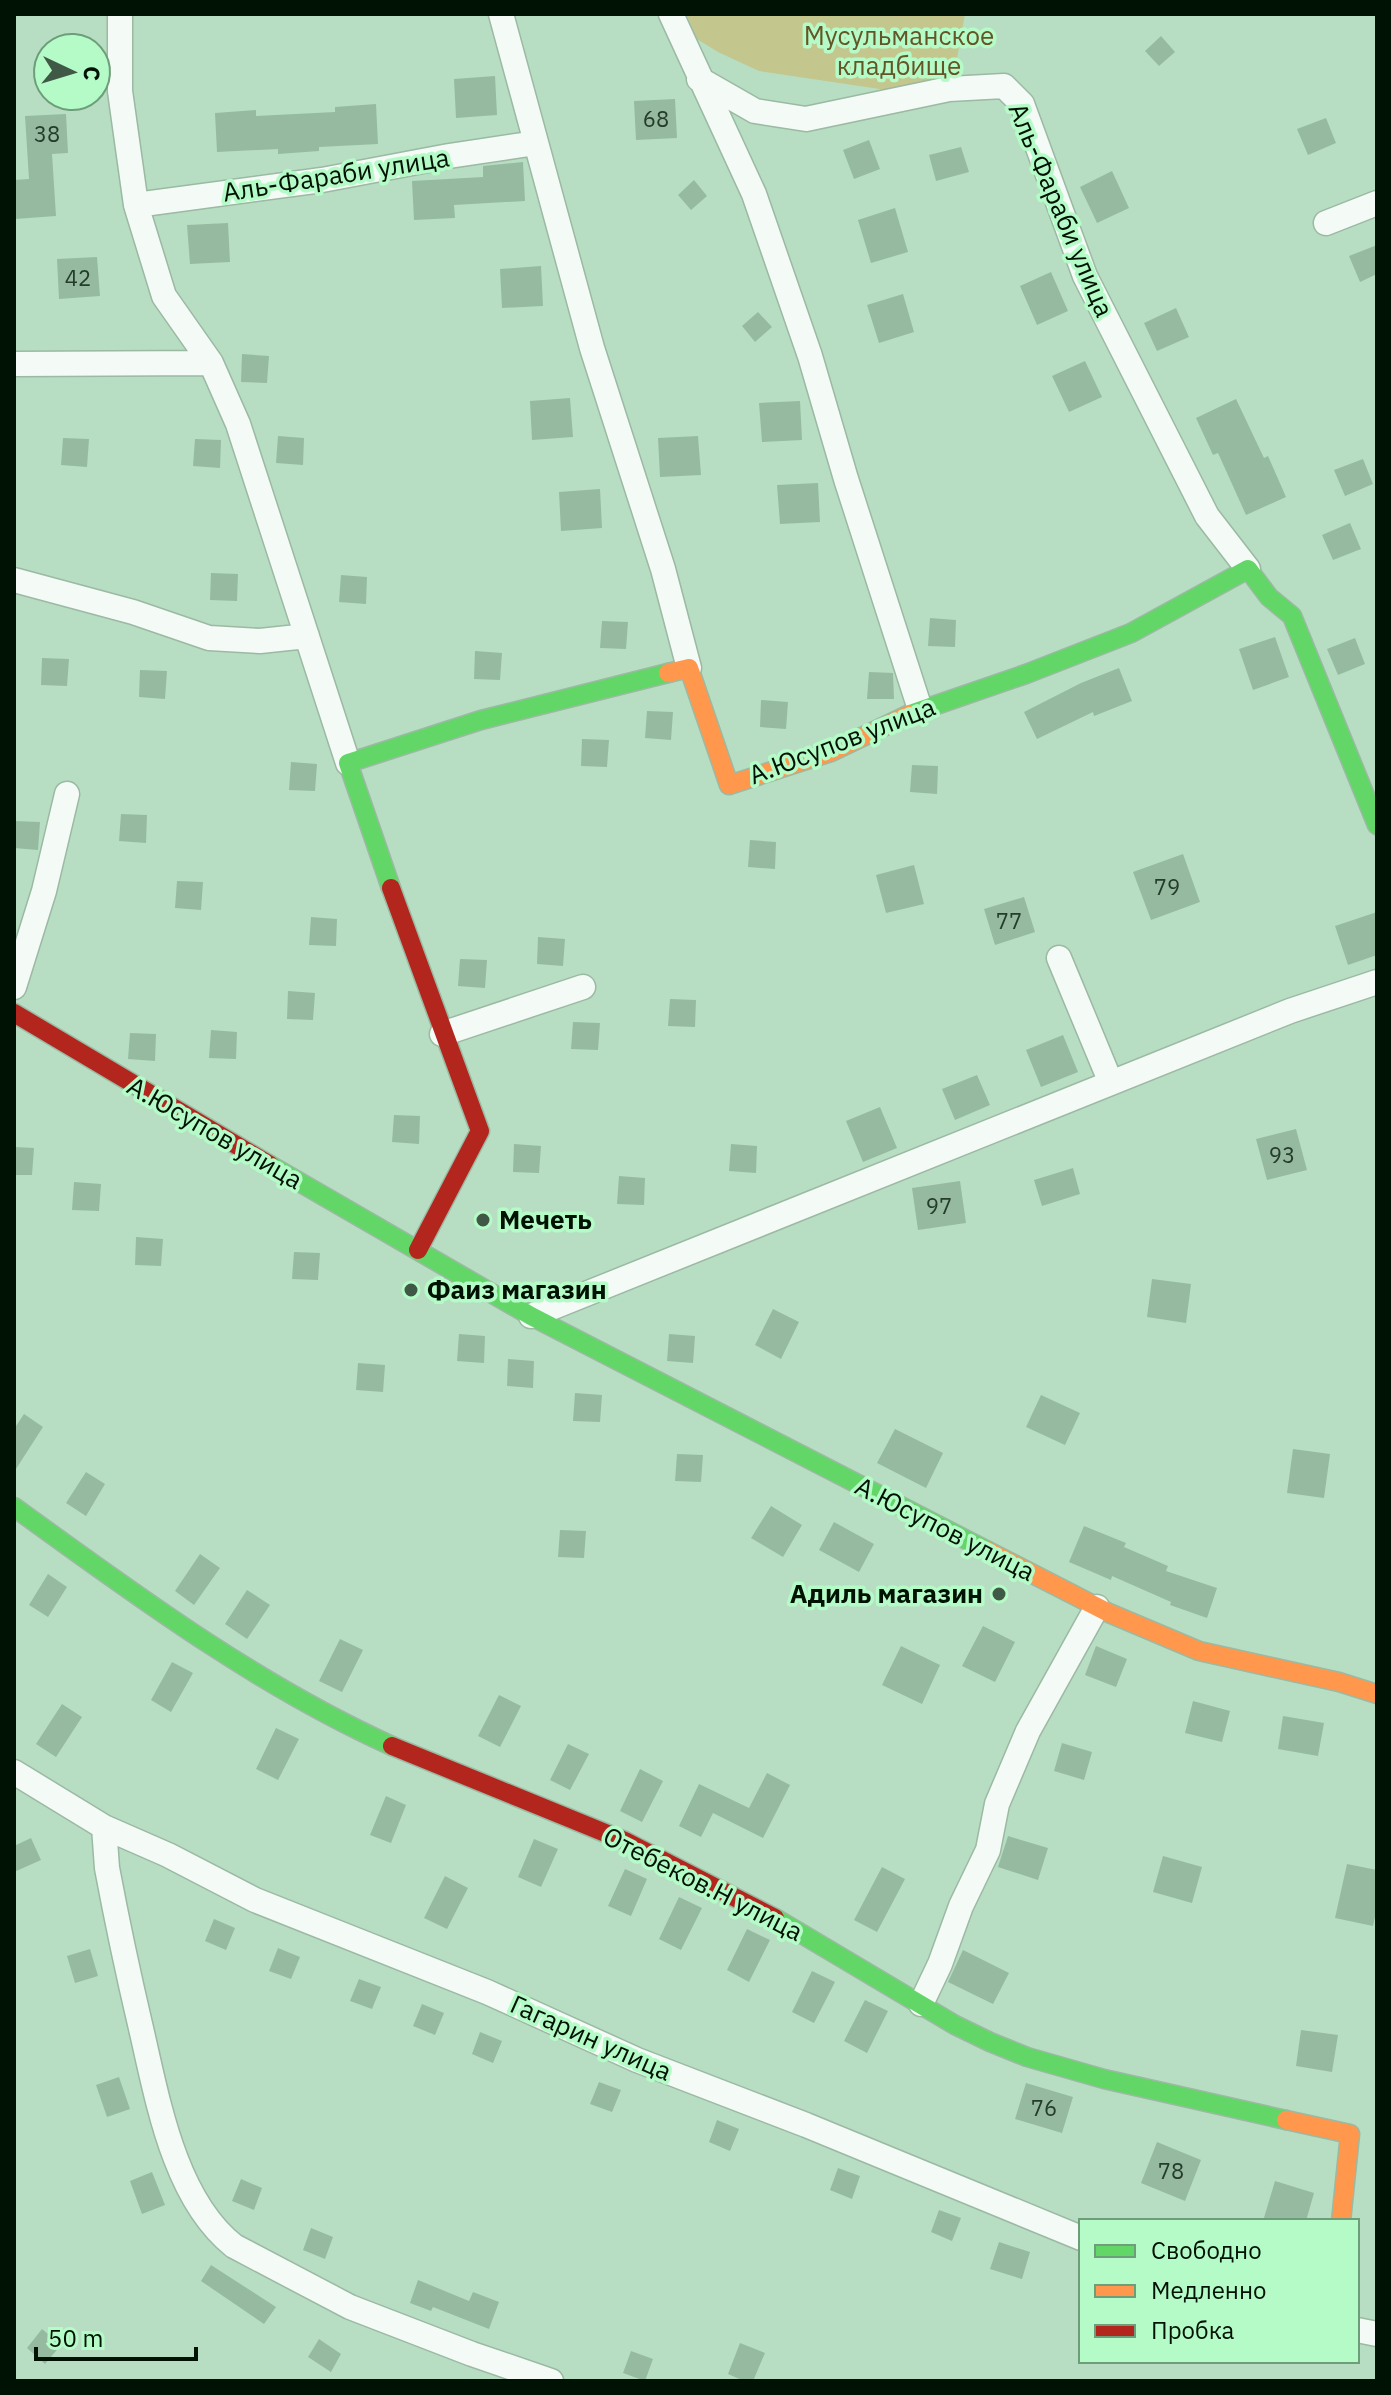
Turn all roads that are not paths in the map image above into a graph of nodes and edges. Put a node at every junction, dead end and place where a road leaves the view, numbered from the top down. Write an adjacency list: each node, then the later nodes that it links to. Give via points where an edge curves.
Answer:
1 (120, 14): 7 (street, via 120,91)
2 (501, 14): 5 (street)
3 (671, 14): 4 (street)
4 (699, 79): 11 (street, Аль-Фараби улица, via 755,111 806,119 949,89 1004,86 1022,104 1085,276 1135,377 1207,516); 15 (street, via 754,194)
5 (536, 143): 7 (street, Аль-Фараби улица); 14 (street)
6 (1377, 203): 8 (street)
7 (136, 205): 9 (street, via 164,296)
8 (1326, 223)
9 (211, 363): 10 (street); 13 (street, via 238,424)
10 (14, 364)
11 (1248, 569): 15 (street, А.Юсупов улица, via 1131,633); 18 (street, via 1292,616)
12 (14, 580): 13 (street, via 209,638 260,641)
13 (307, 636): 16 (street)
14 (689, 668): 15 (street, А.Юсупов улица, via 729,785 831,752); 16 (street, via 481,720)
15 (920, 709)
16 (348, 763): 24 (street)
17 (67, 794): 21 (street)
18 (1377, 825)
19 (1059, 958): 25 (street)
20 (1377, 982): 25 (street)
21 (14, 987)
22 (583, 987): 24 (street)
23 (14, 1013): 26 (street, А.Юсупов улица)
24 (442, 1034): 26 (street, via 480,1131)
25 (1111, 1083): 27 (street)
26 (418, 1250): 27 (street, А.Юсупов улица)
27 (531, 1316): 29 (street, А.Юсупов улица)
28 (14, 1507): 33 (street, Отебеков.Н улица, via 256,1674 475,1783 657,1855 763,1910)
29 (1097, 1607): 30 (street, А.Юсупов улица, via 1199,1651); 33 (street, via 1028,1731 997,1804 988,1850)
30 (1377, 1694)
31 (14, 1772): 32 (street, Гагарин улица)
32 (104, 1827): 35 (street, Гагарин улица, via 255,1900); 36 (street, via 107,1868 161,2117 195,2198 217,2233 350,2307)
33 (921, 2004): 34 (street, Отебеков.Н улица, via 946,2021 1055,2066 1350,2134)
34 (1341, 2219)
35 (1079, 2237)
36 (551, 2381)

